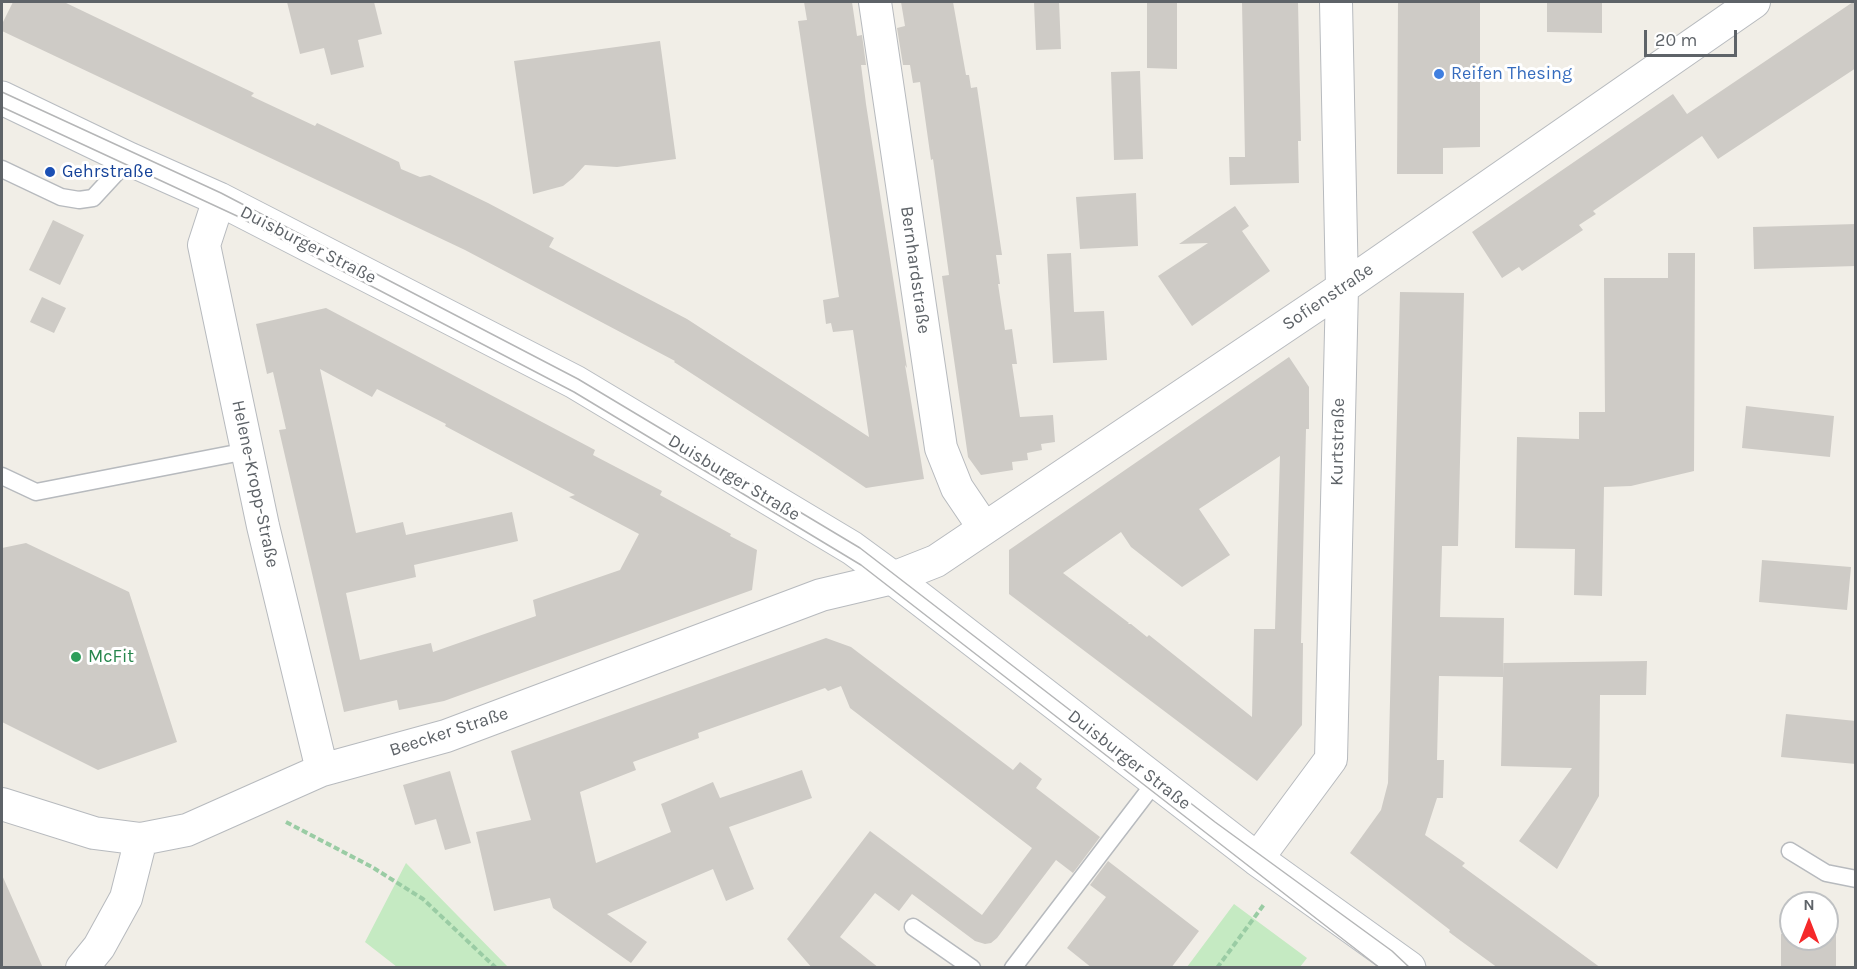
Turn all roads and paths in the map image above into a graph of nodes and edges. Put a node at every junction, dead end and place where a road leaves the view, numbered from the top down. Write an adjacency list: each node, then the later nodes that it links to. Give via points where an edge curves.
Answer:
1 (875, 2): 11 (street, Bernhardstraße, via 941,448 957,488)
2 (1336, 2): 8 (street, Kurtstraße)
3 (1754, 2): 8 (street, Sofienstraße)
4 (2, 98): 5 (main road, Duisburger Straße)
5 (129, 159): 6 (lane, via 93,198 79,200 61,197); 7 (main road, Duisburger Straße)
6 (2, 169)
7 (219, 199): 9 (street, Helene-Kropp-Straße, via 204,245); 12 (main road, Duisburger Straße, via 575,382 852,548)
8 (1342, 288): 11 (street, Sofienstraße); 19 (street, Kurtstraße, via 1331,759)
9 (247, 452): 10 (lane, via 36,492); 13 (street, Helene-Kropp-Straße)
10 (2, 476)
11 (984, 528): 12 (street, Sofienstraße, via 936,561)
12 (893, 578): 13 (street, Beecker Straße, via 821,595 446,736); 14 (main road, Duisburger Straße)
13 (322, 770): 15 (street, Beecker Straße)
14 (1156, 781): 19 (main road, Duisburger Straße); 27 (lane)
15 (248, 802): 17 (street, Beecker Straße, via 187,830); 25 (path, via 372,867 423,899)
16 (2, 804): 17 (street, Beecker Straße, via 94,833)
17 (141, 838): 24 (street, via 126,898 99,947)
18 (1790, 851): 21 (lane, via 1826,873)
19 (1257, 859): 20 (main road, Duisburger Straße)
20 (1284, 878): 23 (main road, Duisburger Straße); 28 (path)
21 (1856, 879)
22 (913, 927): 26 (lane)
23 (1405, 966)
24 (82, 968)
25 (496, 968)
26 (972, 968)
27 (1013, 968)
28 (1217, 968)

